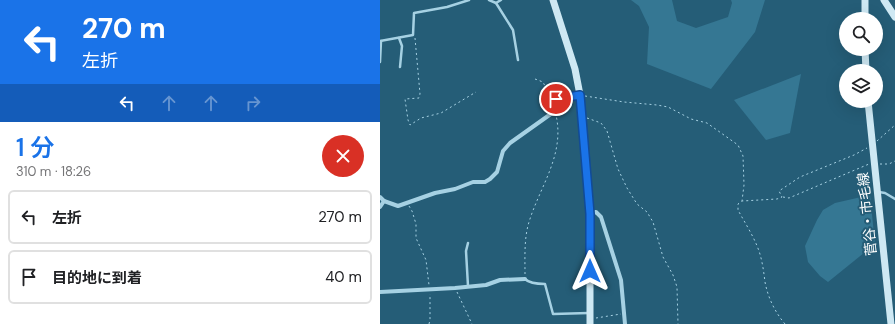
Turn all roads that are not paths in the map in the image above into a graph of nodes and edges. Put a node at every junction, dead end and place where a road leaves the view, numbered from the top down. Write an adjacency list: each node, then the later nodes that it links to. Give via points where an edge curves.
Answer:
1 (469, 0): 10 (lane, via 414,13 413,35)
2 (489, 0): 7 (lane)
3 (501, 0): 7 (lane)
4 (553, 0): 15 (main road, via 575,69)
5 (865, 0): 8 (main road)
6 (884, 0): 9 (main road)
7 (496, 3): 12 (lane, via 513,30)
8 (865, 12)
9 (895, 17)
10 (399, 38): 11 (lane); 14 (lane, via 402,46)
11 (380, 41): 13 (lane)
12 (518, 60)
13 (380, 62)
14 (400, 67)
15 (580, 95): 20 (street, via 552,100 555,111 510,143 503,151 497,172 485,182 473,182 398,206); 22 (main road)
16 (869, 108): 17 (main road, 菅谷・市毛線)
17 (878, 191): 19 (lane); 28 (main road, 菅谷・市毛線)
18 (380, 197): 20 (street)
19 (895, 199)
20 (384, 201): 21 (street)
21 (380, 207)
22 (590, 214): 27 (main road); 29 (street, via 596,212 601,217 610,244 621,280)
23 (468, 243): 25 (lane)
24 (524, 279): 25 (street, via 500,280); 27 (lane, via 546,284 553,314)
25 (468, 287): 26 (street)
26 (380, 292)
27 (590, 319)
28 (892, 319)
29 (625, 324)

